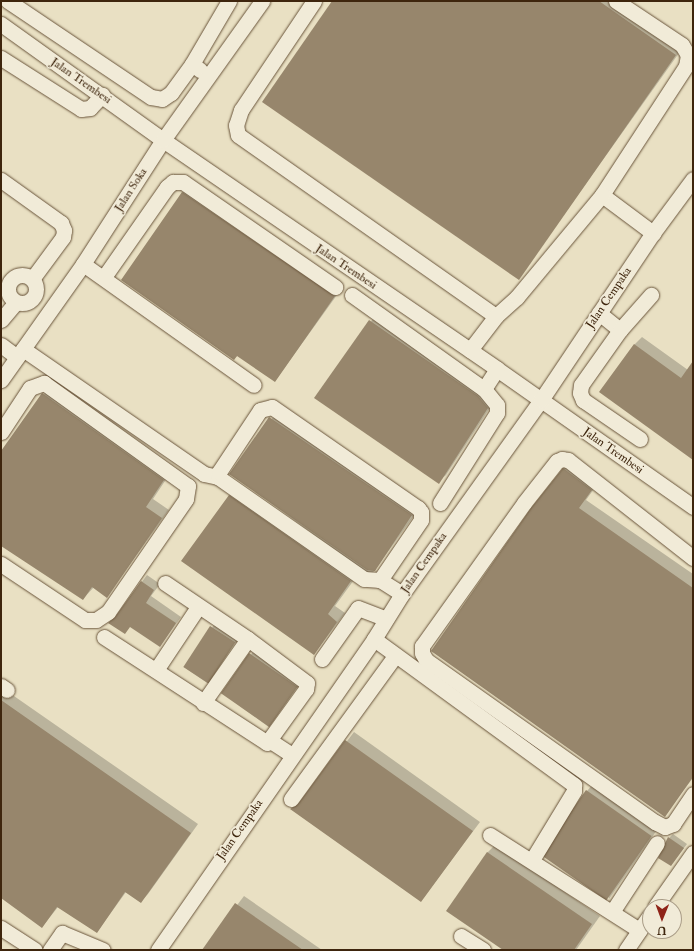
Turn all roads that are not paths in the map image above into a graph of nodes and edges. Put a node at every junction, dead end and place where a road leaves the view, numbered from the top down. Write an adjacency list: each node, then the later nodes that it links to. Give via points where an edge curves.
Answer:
1 (8, 1): 8 (street, via 151,97 162,99 171,93)
2 (229, 1): 8 (street)
3 (262, 1): 9 (street, Jalan Soka)
4 (314, 1): 24 (street, via 241,110 236,126 238,134)
5 (616, 1): 14 (street, via 682,45 687,50 688,61)
6 (1, 24): 10 (street, Jalan Trembesi)
7 (1, 58): 10 (street, via 81,109 90,108)
8 (192, 64): 9 (street)
9 (210, 75): 11 (street, Jalan Soka)
10 (102, 95): 11 (street, Jalan Trembesi)
11 (162, 140): 16 (street, Jalan Soka); 28 (street, Jalan Trembesi)
12 (693, 179): 15 (street, Jalan Cempaka)
13 (1, 180): 18 (street, via 61,224 64,230 63,237)
14 (602, 195): 15 (street); 24 (street, via 517,297)
15 (653, 233): 23 (street, Jalan Cempaka)
16 (83, 264): 17 (street); 29 (street, Jalan Soka)
17 (104, 277): 19 (street, via 167,187 173,182 183,182); 32 (street)
18 (32, 279): 22 (street, via 36,289 31,299); 22 (street, via 22,275 9,283 8,294)
19 (336, 287)
20 (352, 295): 33 (street)
21 (651, 295): 26 (street)
22 (16, 302): 25 (street)
23 (599, 313): 26 (street); 34 (street, Jalan Cempaka)
24 (496, 316): 28 (street)
25 (1, 320)
26 (620, 330): 36 (street, via 581,385 580,393 583,400)
27 (1, 345): 29 (street)
28 (470, 350): 30 (street, Jalan Trembesi)
29 (20, 353): 31 (street, Jalan Soka); 39 (street, via 204,474)
30 (497, 369): 33 (street); 34 (street, Jalan Trembesi)
31 (1, 380)
32 (254, 384)
33 (484, 389): 37 (street, via 498,405 497,413)
34 (541, 400): 38 (street, Jalan Cempaka); 41 (street, Jalan Trembesi)
35 (1, 432): 43 (street, via 30,388 44,383 188,486 186,499 108,612 96,620 85,620)
36 (640, 440)
37 (472, 454): 38 (street); 40 (street)
38 (492, 468): 46 (street, Jalan Cempaka)
39 (218, 477): 44 (street, via 364,579); 44 (street, via 260,410 272,407 421,512 421,520)
40 (440, 503)
41 (693, 507)
42 (693, 558): 60 (street, via 568,460 562,459 557,461 524,503 422,646 426,660 654,822 665,827 673,824)
43 (1, 564)
44 (380, 580): 46 (street)
45 (165, 583): 47 (street)
46 (402, 594): 48 (street, Jalan Cempaka)
47 (198, 607): 50 (street); 54 (street)
48 (386, 619): 51 (street, Jalan Cempaka); 53 (street, via 358,608)
49 (104, 637): 54 (street)
50 (248, 639): 55 (street); 57 (street, via 307,683 306,689)
51 (374, 639): 52 (street); 56 (street, Jalan Cempaka)
52 (395, 656): 58 (street); 65 (street, via 574,785 574,791)
53 (322, 659)
54 (156, 670): 55 (street)
55 (203, 702): 57 (street, via 264,743)
56 (310, 730): 58 (street); 59 (street, Jalan Cempaka)
57 (269, 740): 59 (street)
58 (330, 745): 61 (street)
59 (292, 755): 75 (street, Jalan Cempaka)
60 (693, 794)
61 (291, 799)
62 (490, 835): 65 (street)
63 (657, 843): 67 (street)
64 (693, 853): 66 (street)
65 (532, 860): 67 (street)
66 (661, 899)
67 (612, 912): 70 (street)
68 (642, 926): 70 (street)
69 (1, 928): 72 (street)
70 (639, 930): 77 (street)
71 (461, 936): 76 (street)
72 (35, 950)
73 (50, 950): 74 (street, via 62,933)
74 (103, 950)
75 (158, 950)
76 (483, 950)
77 (626, 950)

